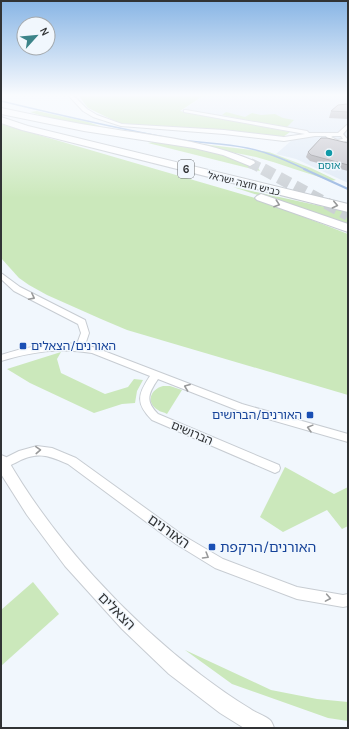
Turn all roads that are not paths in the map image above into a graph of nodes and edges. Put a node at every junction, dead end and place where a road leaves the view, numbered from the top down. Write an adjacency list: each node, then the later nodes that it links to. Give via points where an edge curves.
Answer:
1 (31, 130): 15 (highway, one-way to 15, via 243,192)
2 (33, 130): 14 (highway, כביש חוצה ישראל / 6, one-way to 14)
3 (66, 130): 13 (highway, כביש חוצה ישראל / 6)
4 (98, 130): 12 (highway, via 194,144)
5 (195, 130): 8 (street, via 284,139)
6 (293, 130): 8 (street)
7 (344, 130): 9 (street)
8 (315, 134): 10 (street)
9 (340, 134): 10 (street); 11 (street)
10 (329, 136): 11 (street, via 332,140)
11 (347, 139)
12 (250, 162)
13 (348, 198)
14 (348, 208)
15 (348, 228)
16 (1, 275): 17 (street, one-way to 17, via 17,289 82,322 85,333)
17 (80, 347): 18 (street, via 48,347); 19 (street)
18 (1, 358)
19 (156, 375): 20 (street, one-way to 19, via 240,407); 22 (street, הברושים, via 144,392 146,409 155,417)
20 (348, 438)
21 (2, 463): 23 (street, האורנים, one-way to 23, via 30,451 43,450 54,453 72,461 180,540 219,564 297,593); 24 (street, הצאלים, via 63,552 121,616 197,685)
22 (274, 468)
23 (348, 600)
24 (264, 728)

